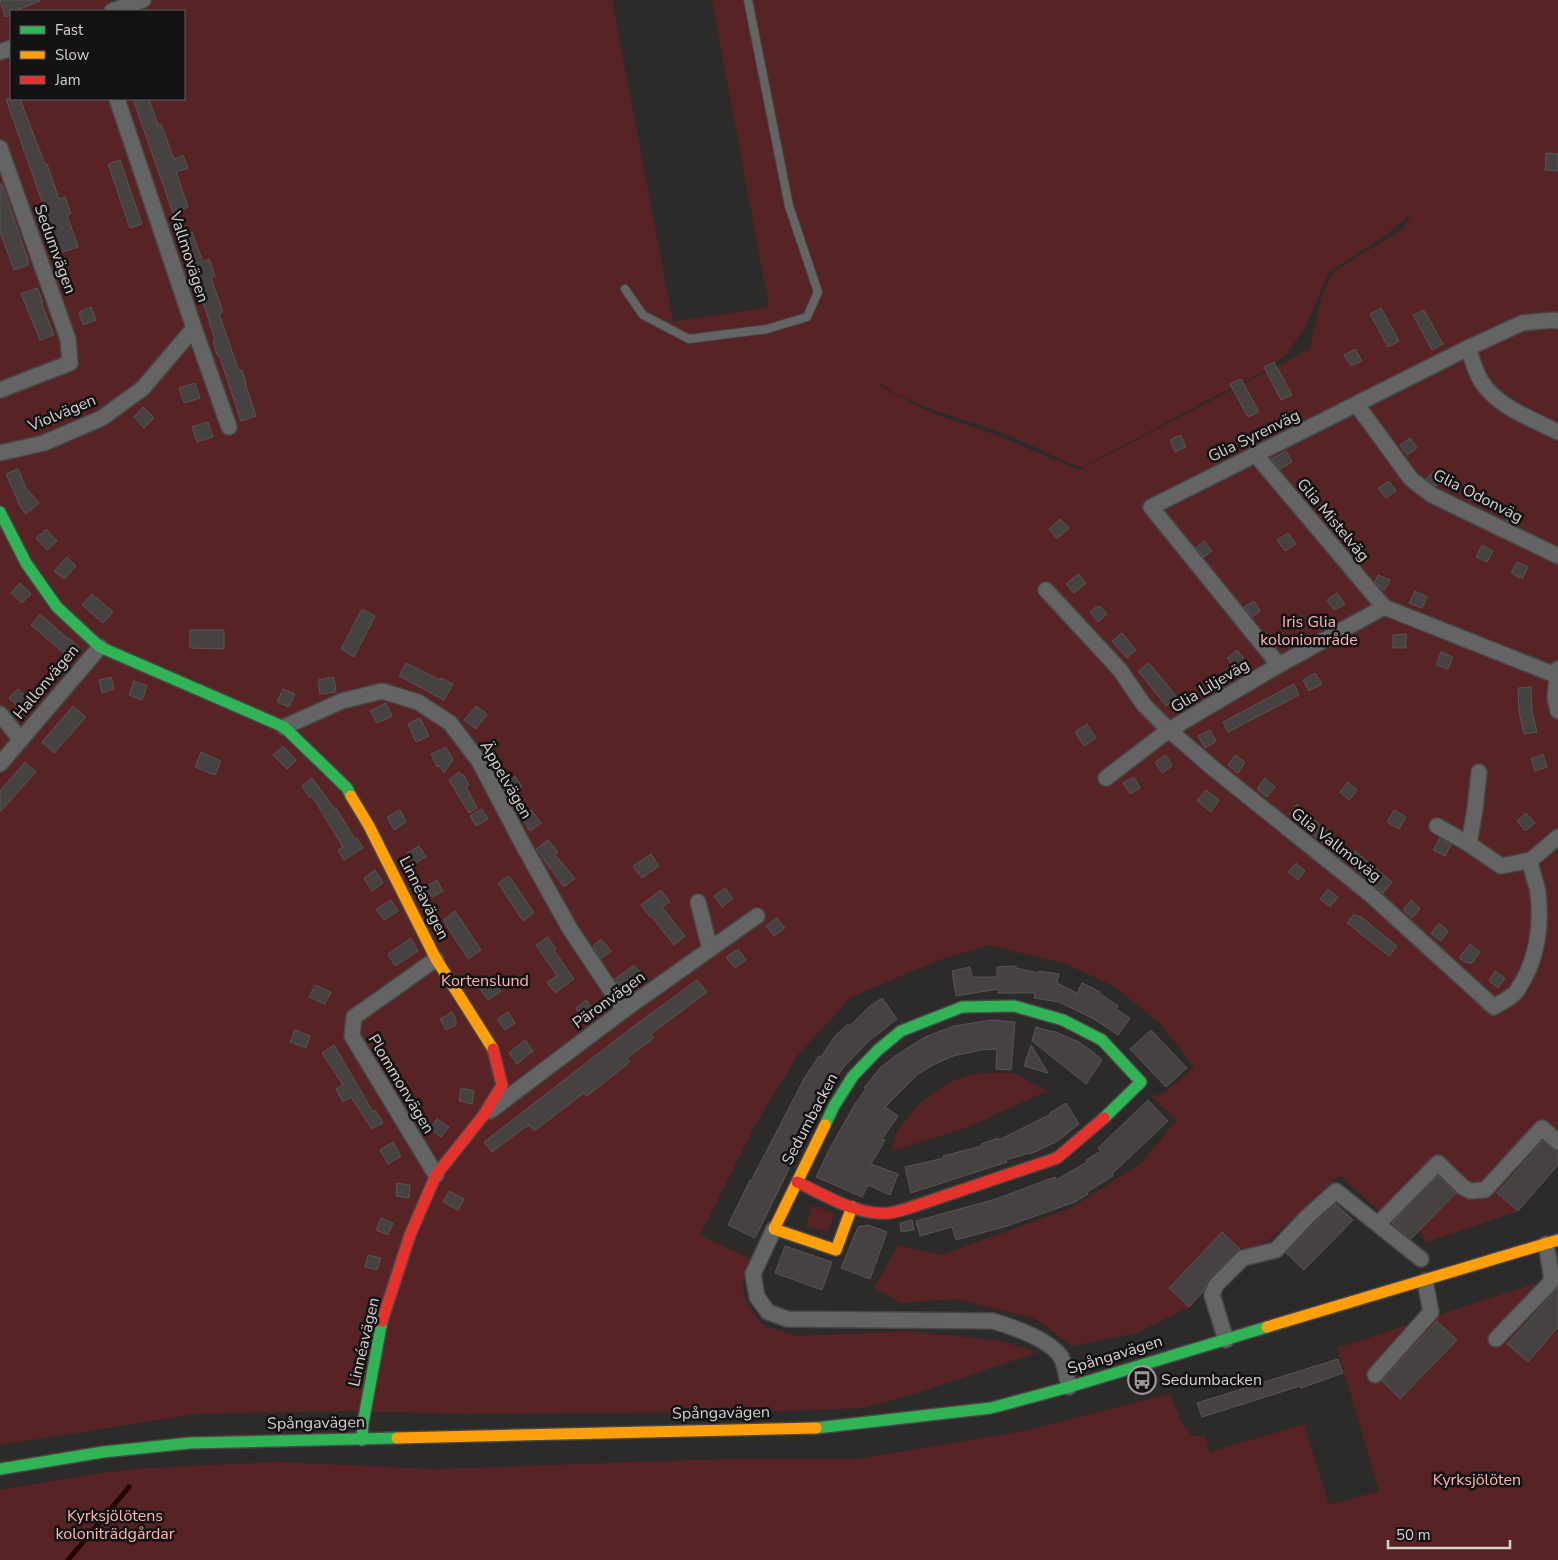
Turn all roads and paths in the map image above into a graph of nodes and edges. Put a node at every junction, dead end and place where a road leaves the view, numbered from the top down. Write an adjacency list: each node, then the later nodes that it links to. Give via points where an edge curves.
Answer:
1 (143, 0): 3 (street)
2 (748, 0): 6 (lane, via 789,206 818,292 808,316 767,329 689,339 643,315)
3 (115, 10)
4 (116, 100): 8 (street, Vallmovägen)
5 (0, 148): 10 (street, Sedumvägen, via 68,339 70,362)
6 (625, 289)
7 (1558, 321): 9 (street, Glia Syrenväg, via 1522,323)
8 (194, 328): 12 (street, Vallmovägen); 14 (street, Violvägen, via 143,388 102,418 44,443)
9 (1468, 348): 11 (street, Glia Syrenväg); 13 (street, via 1480,380 1507,407)
10 (0, 390)
11 (1357, 405): 15 (street, Glia Syrenväg); 17 (street, Glia Odonväg, via 1411,479 1432,495)
12 (229, 427)
13 (1558, 432)
14 (0, 454)
15 (1256, 454): 19 (street, Glia Mistelväg); 21 (street, Glia Syrenväg, via 1151,507)
16 (0, 512): 20 (street, Linnéavägen, via 26,563 57,608)
17 (1558, 556)
18 (1046, 590): 26 (street, Glia Vallmoväg, via 1120,670 1144,705)
19 (1384, 608): 21 (street, Glia Liljeväg); 22 (street)
20 (100, 646): 25 (street, Linnéavägen); 27 (street, Hallonvägen)
21 (1279, 665): 26 (street, Glia Liljeväg)
22 (1557, 673): 23 (street, via 1555,697)
23 (1558, 711)
24 (0, 714): 27 (street)
25 (284, 727): 38 (street, Linnéavägen, via 347,788); 39 (street, Äppelvägen, via 342,701 382,691 418,702 450,723 479,761 570,929)
26 (1169, 730): 30 (street, Glia Liljeväg); 34 (street, Glia Vallmoväg, via 1371,896 1494,1007 1518,991 1533,960 1540,928 1538,892)
27 (20, 740): 28 (street, Hallonvägen)
28 (0, 764)
29 (1479, 772): 33 (street)
30 (1106, 778)
31 (1437, 826): 33 (street)
32 (1558, 837): 34 (street)
33 (1468, 844): 34 (street, via 1501,866)
34 (1531, 860)
35 (698, 902): 37 (street)
36 (757, 916): 37 (street, Päronvägen)
37 (710, 949): 39 (street, Päronvägen)
38 (436, 959): 40 (street, Linnéavägen, via 494,1051 502,1085); 42 (street, Plommonvägen, via 354,1017 352,1036)
39 (624, 1010): 40 (street, Päronvägen)
40 (483, 1116): 42 (street, Linnéavägen)
41 (1558, 1142): 45 (street, via 1542,1128 1485,1190 1470,1191 1438,1163)
42 (436, 1175): 54 (street, Linnéavägen, via 410,1235 380,1326)
43 (797, 1182): 44 (street, Sedumbacken); 44 (street, Sedumbacken, via 834,1106 853,1076 901,1031 962,1008 1014,1006 1063,1020 1102,1040 1141,1082 1057,1158 889,1213); 46 (street, Sedumbacken)
44 (852, 1207): 46 (street, via 836,1250)
45 (1378, 1224): 48 (street); 51 (street, via 1336,1191 1276,1250 1243,1258 1216,1285 1212,1295)
46 (774, 1229): 53 (street, Sedumbacken, via 753,1274 757,1297 768,1312 787,1319 993,1321 1024,1331 1049,1346 1061,1358)
47 (1552, 1242): 49 (street, Spångavägen); 50 (street, Spångavägen, via 1551,1282)
48 (1421, 1259)
49 (1425, 1281): 51 (street, Spångavägen); 52 (street, via 1431,1312)
50 (1496, 1339)
51 (1226, 1340): 53 (street, Spångavägen)
52 (1375, 1375)
53 (1069, 1388): 54 (street, Spångavägen, via 991,1408 822,1428)
54 (362, 1440): 55 (street, Spångavägen, via 190,1443 104,1452)
55 (0, 1469)

